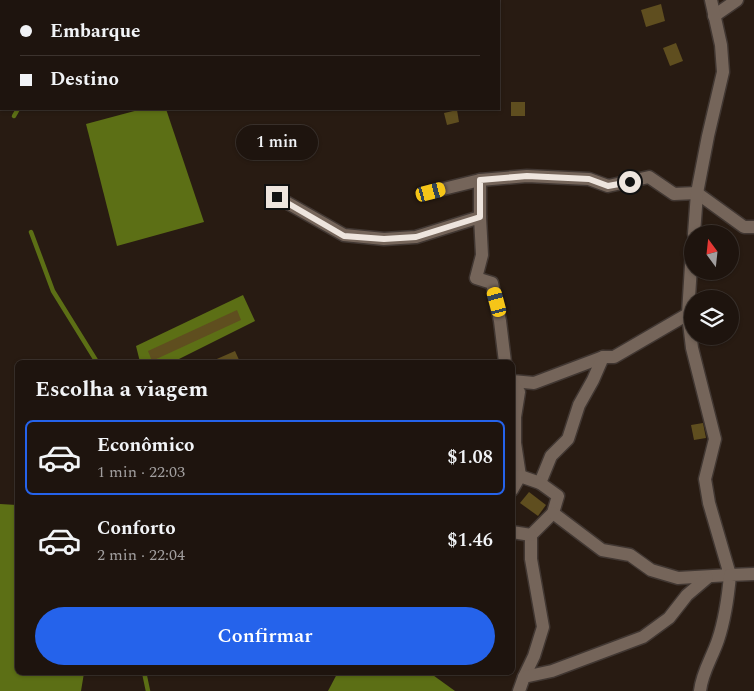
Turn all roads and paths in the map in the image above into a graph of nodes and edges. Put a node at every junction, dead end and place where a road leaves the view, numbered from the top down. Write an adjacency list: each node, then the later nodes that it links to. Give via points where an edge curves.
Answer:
1 (710, 0): 3 (street)
2 (737, 0): 3 (street)
3 (714, 16): 6 (street, via 724,72)
4 (480, 180): 5 (street); 6 (street, via 560,176 589,179 608,186 649,177 674,194); 8 (street)
5 (431, 192)
6 (697, 193): 9 (street); 10 (street, via 744,227)
7 (277, 197): 8 (street, via 344,236 416,237)
8 (480, 217): 14 (street, via 482,255 476,278 492,283)
9 (695, 225)
10 (754, 226)
11 (684, 316): 13 (street, via 614,356)
12 (692, 345): 28 (street, via 715,439 705,480)
13 (602, 357): 15 (street, via 534,382); 22 (street, via 579,405 568,439 551,456)
14 (505, 360)
15 (515, 383)
16 (515, 387): 18 (street, via 519,392)
17 (515, 417): 20 (street)
18 (515, 417)
19 (515, 442): 21 (street)
20 (515, 442)
21 (520, 476): 22 (street); 23 (street)
22 (540, 483): 24 (street, via 558,496)
23 (515, 485)
24 (553, 513): 26 (street); 29 (street, via 602,550 630,555 651,570 678,578)
25 (515, 532): 26 (street)
26 (530, 535): 30 (street, via 543,627)
27 (754, 574): 28 (street)
28 (730, 575): 29 (street); 32 (street, via 726,615 702,676)
29 (707, 578): 30 (street, via 668,618 643,636 552,671)
30 (524, 678): 31 (street)
31 (519, 691)
32 (700, 691)

